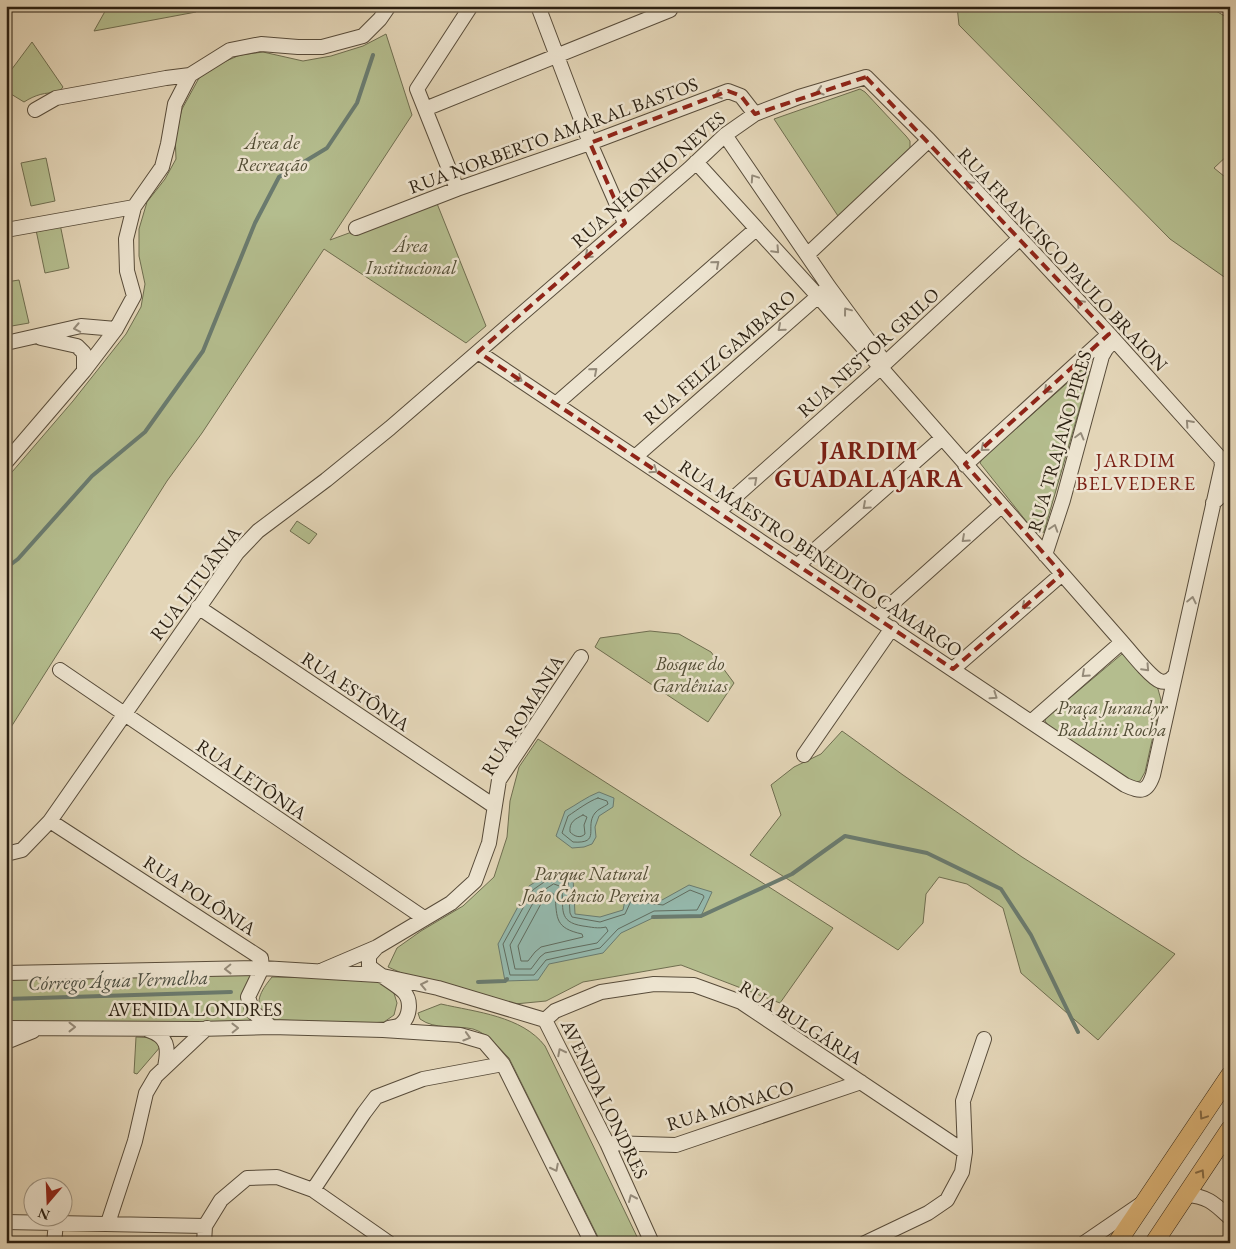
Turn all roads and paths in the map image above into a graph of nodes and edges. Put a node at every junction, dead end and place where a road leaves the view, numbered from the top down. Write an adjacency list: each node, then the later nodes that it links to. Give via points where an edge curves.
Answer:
1 (388, 6): 6 (street, via 363,36 322,47 261,44 230,50)
2 (471, 6): 8 (street, via 417,89)
3 (538, 6): 5 (street)
4 (670, 10): 5 (street)
5 (557, 56): 8 (street); 13 (street)
6 (190, 75): 9 (street, via 56,98); 16 (street, via 175,104 162,167)
7 (866, 77): 10 (street, RUA NHONHO NEVES, one-way to 10); 12 (street, RUA FRANCISCO PAULO BRAION)
8 (425, 109): 15 (street)
9 (35, 110)
10 (755, 114): 11 (street, RUA NHONHO NEVES); 13 (street, RUA NORBERTO AMARAL BASTOS, one-way to 13, via 741,96 728,91)
11 (725, 135): 14 (street, RUA NHONHO NEVES); 22 (street, one-way to 11)
12 (929, 140): 21 (street, RUA FRANCISCO PAULO BRAION, one-way to 12); 22 (street)
13 (590, 143): 15 (street, RUA NORBERTO AMARAL BASTOS); 17 (street)
14 (696, 162): 17 (street, RUA NHONHO NEVES); 20 (street)
15 (457, 189): 18 (street, RUA NORBERTO AMARAL BASTOS)
16 (134, 207): 19 (street); 25 (street, via 126,239 134,296)
17 (625, 223): 29 (street, RUA NHONHO NEVES, one-way to 29)
18 (356, 228)
19 (6, 230)
20 (756, 230): 24 (street, one-way to 24); 32 (street, one-way to 20)
21 (1020, 238): 27 (street, RUA FRANCISCO PAULO BRAION, one-way to 21); 30 (street, RUA NESTOR GRILO)
22 (807, 255): 23 (street)
23 (829, 287): 24 (street, RUA FELIZ GAMBARO); 30 (street, one-way to 23)
24 (817, 296): 30 (street); 34 (street, RUA FELIZ GAMBARO, one-way to 34)
25 (116, 329): 26 (street, one-way to 26, via 81,326); 31 (street)
26 (38, 337): 28 (street); 31 (street, via 77,346 84,353)
27 (1112, 337): 36 (street, RUA FRANCISCO PAULO BRAION, one-way to 27); 37 (street, one-way to 37); 42 (street, RUA TRAJANO PIRES, one-way to 27, via 1102,356)
28 (6, 343)
29 (478, 352): 32 (street, RUA MAESTRO BENEDITO CAMARGO, one-way to 32); 45 (street, RUA LITUÂNIA, via 367,448 258,531)
30 (883, 366): 33 (street, via 891,381); 41 (street, RUA NESTOR GRILO, one-way to 30)
31 (84, 371): 35 (street)
32 (557, 404): 34 (street, RUA MAESTRO BENEDITO CAMARGO)
33 (942, 438): 37 (street); 43 (street, one-way to 43)
34 (635, 457): 41 (street, RUA MAESTRO BENEDITO CAMARGO, one-way to 41)
35 (6, 462)
36 (1226, 464): 39 (street)
37 (965, 465): 40 (street)
38 (1230, 490): 39 (street)
39 (1213, 503): 52 (street, one-way to 39)
40 (1001, 506): 42 (street); 46 (street, one-way to 46)
41 (718, 512): 43 (street, RUA MAESTRO BENEDITO CAMARGO)
42 (1045, 556): 44 (street)
43 (798, 566): 46 (street, RUA MAESTRO BENEDITO CAMARGO)
44 (1062, 574): 48 (street); 50 (street, one-way to 50)
45 (198, 607): 53 (street, RUA LITUÂNIA); 56 (street, RUA ESTÔNIA)
46 (876, 618): 47 (street, RUA MAESTRO BENEDITO CAMARGO)
47 (892, 628): 50 (street, RUA MAESTRO BENEDITO CAMARGO); 55 (street)
48 (1122, 642): 52 (street, one-way to 52, via 1156,678 1166,682); 54 (street, one-way to 54)
49 (581, 657): 56 (street, RUA ROMANIA, via 499,780)
50 (954, 669): 54 (street, RUA MAESTRO BENEDITO CAMARGO, one-way to 54)
51 (60, 670): 53 (street, RUA LETÔNIA)
52 (1174, 676): 54 (street, RUA MAESTRO BENEDITO CAMARGO, via 1153,775 1150,785 1144,790 1138,791 1125,784)
53 (124, 714): 57 (street, RUA LITUÂNIA); 59 (street, RUA LETÔNIA)
54 (1032, 722)
55 (804, 755)
56 (494, 806): 59 (street, RUA ROMANIA, via 489,843 475,881 451,902)
57 (50, 821): 58 (street, RUA LITUÂNIA, via 22,850); 61 (street, RUA POLÔNIA, via 253,952 261,958)
58 (6, 854)
59 (424, 918): 60 (street, RUA ROMANIA)
60 (377, 947): 62 (street, RUA ROMANIA); 64 (street, via 369,956 369,966)
61 (262, 968): 62 (street, AVENIDA LONDRES); 63 (street, AVENIDA LONDRES, one-way to 63); 67 (street, via 248,997 253,1012)
62 (319, 972): 64 (street, AVENIDA LONDRES)
63 (6, 973)
64 (378, 975): 65 (street, AVENIDA LONDRES, one-way to 64, via 438,988); 71 (street, AVENIDA LONDRES, via 405,992 410,1008 400,1025)
65 (545, 1020): 77 (street, RUA BULGÁRIA, via 555,1011 601,992 654,984 694,985 741,1002); 79 (street, AVENIDA LONDRES, one-way to 65)
66 (42, 1027): 68 (street, AVENIDA LONDRES); 69 (street, AVENIDA LONDRES, one-way to 69); 73 (street)
67 (271, 1027): 70 (street, AVENIDA LONDRES, one-way to 67); 71 (street, AVENIDA LONDRES)
68 (6, 1028)
69 (141, 1028): 70 (street, AVENIDA LONDRES); 75 (street, via 160,1034 167,1050)
70 (207, 1028): 75 (street)
71 (383, 1030): 74 (street, AVENIDA LONDRES, one-way to 74, via 460,1035 484,1042)
72 (984, 1039): 80 (street, via 963,1101)
73 (6, 1042)
74 (503, 1064): 81 (street, via 422,1079 376,1097); 94 (street, AVENIDA LONDRES, one-way to 94)
75 (165, 1066): 88 (street, via 146,1093 135,1141)
76 (1230, 1075): 83 (main road, one-way to 83)
77 (861, 1082): 79 (street, RUA MÔNACO, via 676,1145); 80 (street, RUA BULGÁRIA)
78 (1230, 1129): 82 (main road, one-way to 78)
79 (607, 1143): 95 (street, AVENIDA LONDRES, one-way to 79)
80 (966, 1152): 96 (street, via 962,1172 947,1200 928,1213)
81 (313, 1190): 90 (street, via 277,1177 247,1178 221,1200); 93 (street)
82 (1186, 1195): 84 (street, via 1206,1198); 99 (main road)
83 (1145, 1201): 97 (street); 98 (main road)
84 (1230, 1218)
85 (6, 1222): 86 (street)
86 (22, 1222)
87 (72, 1223): 88 (street)
88 (108, 1223): 90 (street)
89 (56, 1226): 91 (street)
90 (205, 1226): 92 (street)
91 (54, 1243)
92 (204, 1243)
93 (389, 1243)
94 (592, 1243)
95 (652, 1243)
96 (865, 1243)
97 (1084, 1243)
98 (1117, 1243)
99 (1154, 1243)

